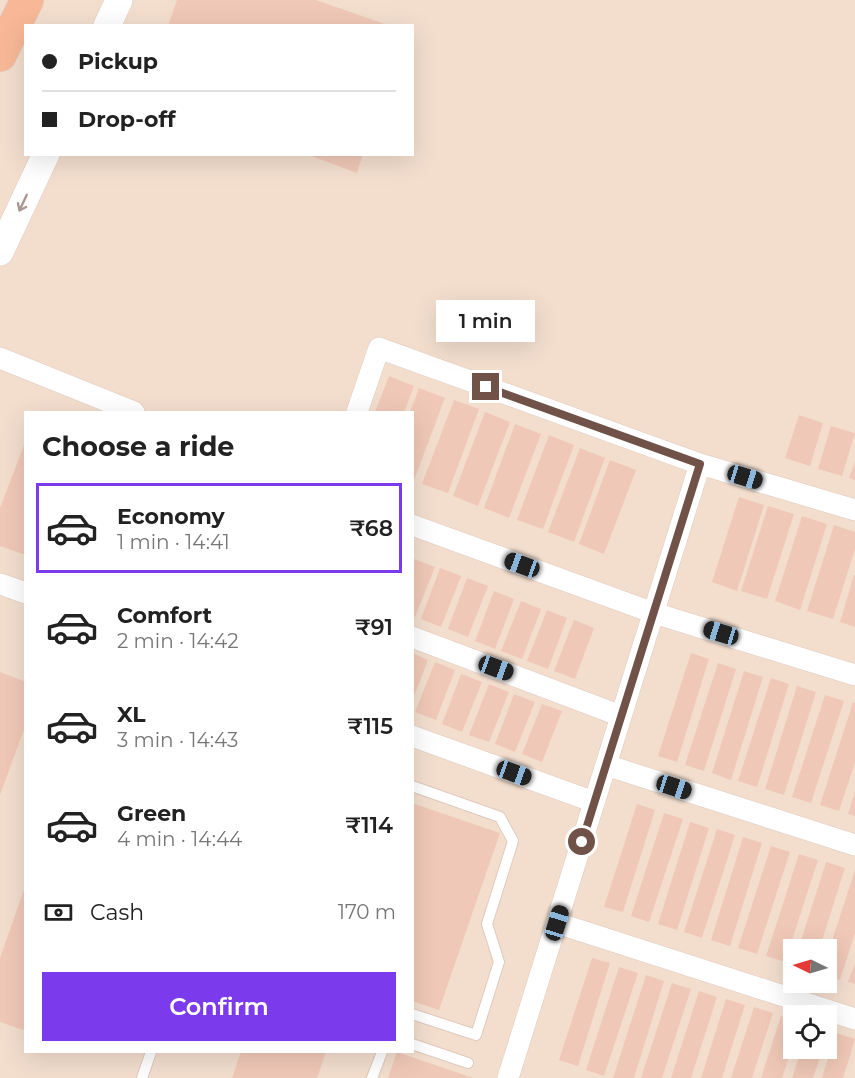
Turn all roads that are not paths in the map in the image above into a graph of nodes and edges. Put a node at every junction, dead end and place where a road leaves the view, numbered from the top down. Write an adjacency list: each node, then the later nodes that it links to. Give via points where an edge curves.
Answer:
1 (27, 0): 4 (highway)
2 (119, 0): 3 (street)
3 (108, 24)
4 (0, 55)
5 (45, 156): 6 (street, one-way to 6)
6 (0, 252)
7 (0, 358): 8 (street)
8 (132, 411)
9 (357, 411): 10 (street, via 380,348)
10 (700, 464): 11 (street); 15 (street)
11 (855, 510)
12 (414, 526): 15 (street)
13 (0, 584): 14 (street)
14 (24, 592)
15 (654, 613): 17 (street); 18 (street)
16 (414, 638): 18 (street)
17 (855, 675)
18 (621, 716): 20 (street)
19 (414, 737): 22 (street)
20 (606, 765): 22 (street); 23 (street)
21 (414, 787): 25 (lane, via 500,818 513,841 487,924 499,962 476,1035)
22 (594, 802): 24 (street)
23 (855, 845)
24 (557, 923): 26 (street); 33 (street)
25 (414, 1015)
26 (855, 1019)
27 (414, 1045): 30 (lane)
28 (151, 1053): 31 (lane)
29 (382, 1053): 32 (lane)
30 (468, 1063)
31 (142, 1078)
32 (372, 1078)
33 (508, 1078)

